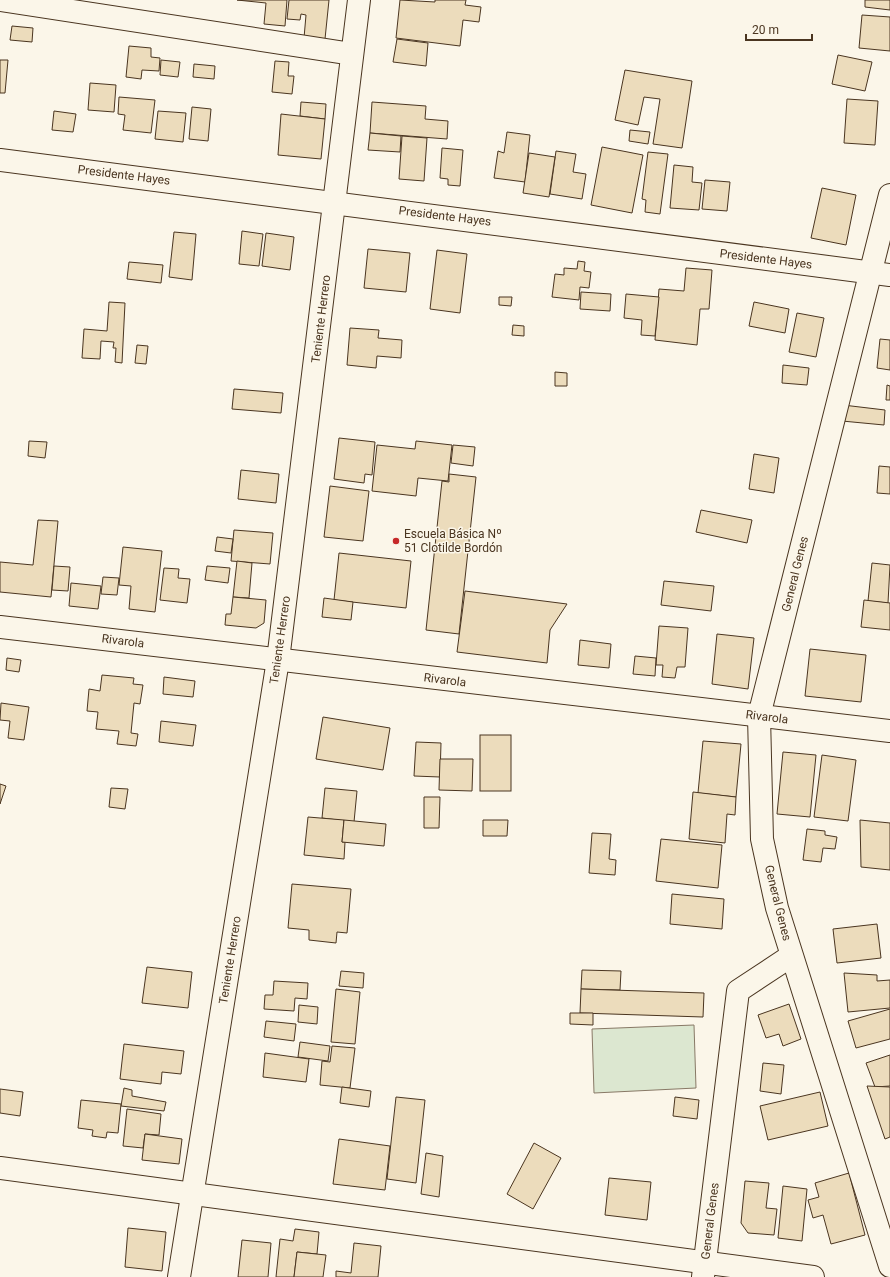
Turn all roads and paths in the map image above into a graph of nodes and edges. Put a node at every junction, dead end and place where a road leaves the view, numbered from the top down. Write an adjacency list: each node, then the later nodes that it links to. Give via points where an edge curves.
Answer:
1 (1, 0): 3 (street)
2 (359, 0): 3 (street, Teniente Herrero)
3 (352, 54): 6 (street, Teniente Herrero)
4 (0, 160): 6 (street, Presidente Hayes)
5 (890, 195): 7 (street, General Genes)
6 (336, 202): 7 (street, Presidente Hayes); 9 (street, Teniente Herrero)
7 (880, 274): 10 (street, General Genes)
8 (0, 626): 9 (street, Rivarola)
9 (278, 660): 10 (street, Rivarola); 14 (street, Teniente Herrero)
10 (759, 716): 11 (street, Rivarola); 12 (street, General Genes, via 762,838 777,908)
11 (890, 731)
12 (791, 956): 15 (street, General Genes); 16 (street, General Genes, via 738,990)
13 (0, 1168): 14 (street)
14 (193, 1194): 16 (street); 17 (street, Teniente Herrero)
15 (890, 1266)
16 (704, 1270): 18 (street)
17 (179, 1277)
18 (813, 1277)

